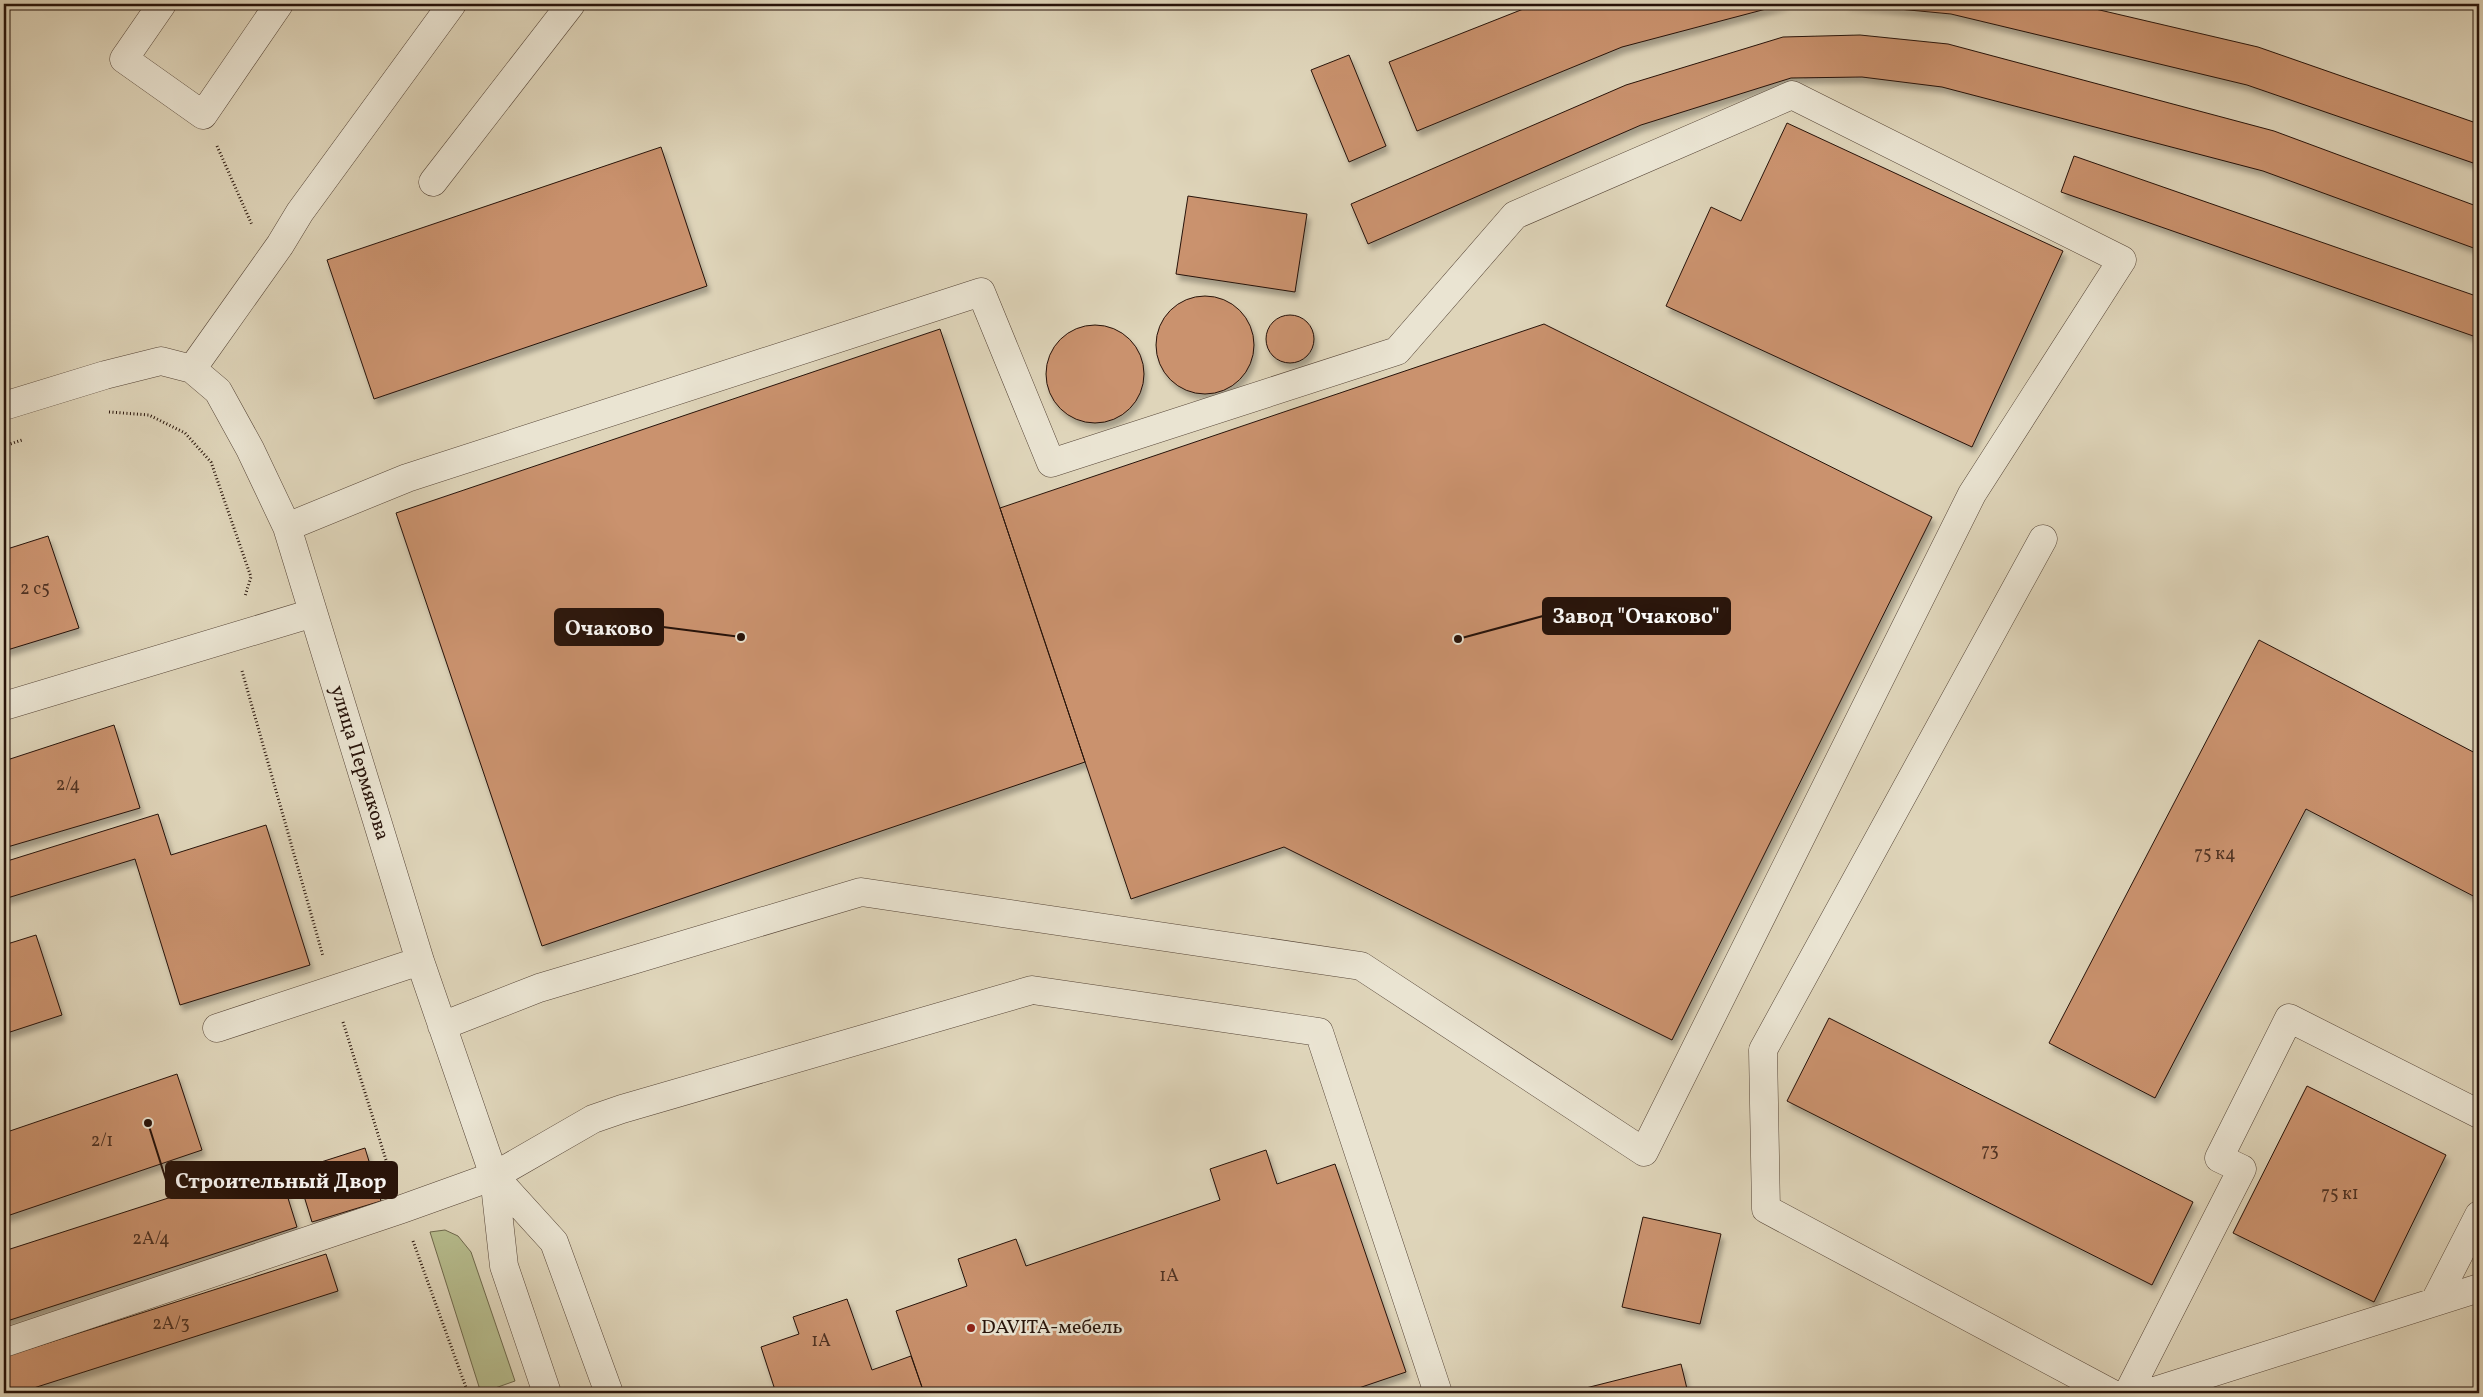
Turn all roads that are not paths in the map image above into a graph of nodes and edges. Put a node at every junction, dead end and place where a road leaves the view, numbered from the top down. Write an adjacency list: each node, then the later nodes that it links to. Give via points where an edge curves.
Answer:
1 (162, 4): 2 (street, via 124,59 203,114)
2 (279, 4)
3 (452, 4): 6 (street, via 300,212)
4 (571, 4): 5 (street)
5 (433, 182)
6 (192, 369): 7 (street, via 161,361); 8 (street, улица Пермякова, via 218,391)
7 (4, 406)
8 (287, 527): 10 (street, улица Пермякова); 13 (street, via 407,478 981,292 1051,463 1397,351 1515,215 1792,95 2122,260 1972,494 1644,1152 1361,966 861,892 539,988)
9 (2043, 539): 24 (street, via 1763,1050 1766,1209)
10 (313, 613): 11 (street); 12 (street, улица Пермякова)
11 (4, 706)
12 (420, 960): 13 (street, улица Пермякова); 14 (street)
13 (442, 1026): 16 (street, улица Пермякова)
14 (217, 1028)
15 (2479, 1114): 25 (street, via 2289,1018 2219,1158 2242,1169)
16 (494, 1176): 20 (street); 21 (street, улица Пермякова, via 504,1266); 22 (street, улица Пермякова, via 554,1242); 23 (street, via 593,1119 1032,990 1319,1032)
17 (2479, 1215): 19 (street)
18 (2479, 1288): 19 (street)
19 (2435, 1301): 26 (street)
20 (4, 1343)
21 (547, 1393)
22 (609, 1393)
23 (1438, 1393)
24 (2110, 1393)
25 (2128, 1393)
26 (2148, 1393)

